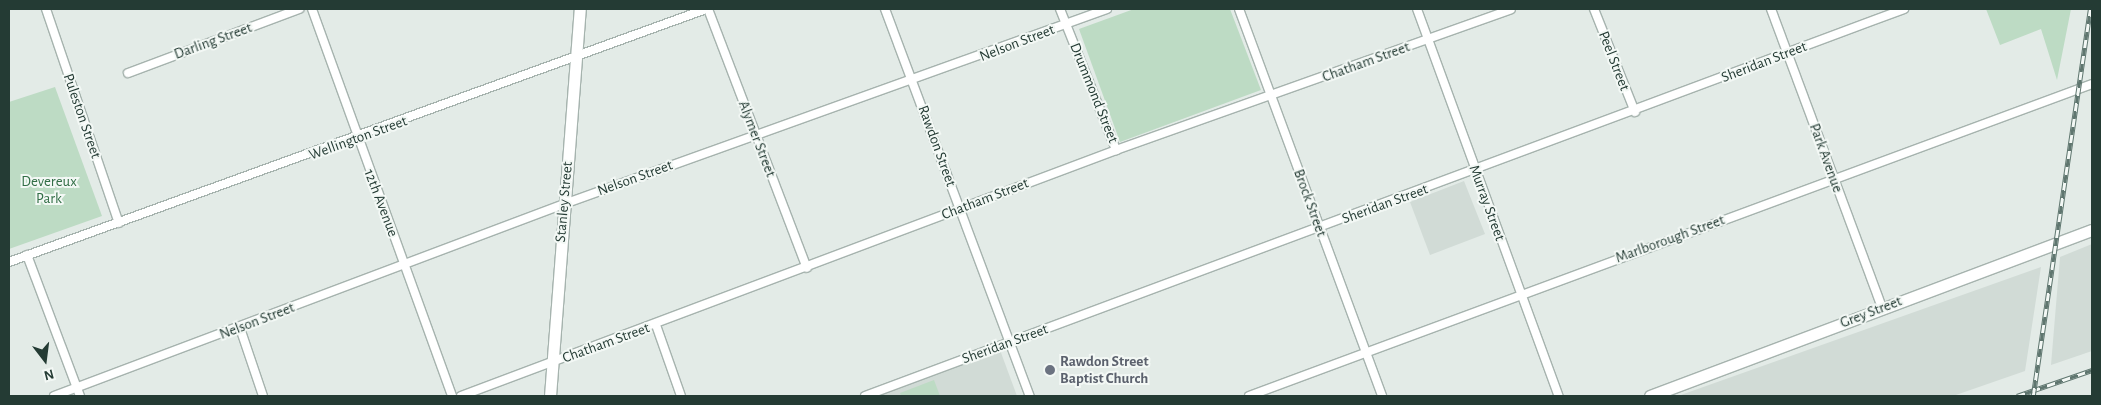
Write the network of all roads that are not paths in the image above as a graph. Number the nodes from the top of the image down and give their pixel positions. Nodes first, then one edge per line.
1 (46, 9) edge
2 (299, 9) edge
3 (312, 9) edge
4 (580, 9) edge
5 (707, 9) edge
6 (885, 9) edge
7 (1060, 9) edge
8 (1107, 9) edge
9 (1239, 9) edge
10 (1417, 9) edge
11 (1511, 9) edge
12 (1594, 9) edge
13 (1771, 9) edge
14 (1904, 9) edge
15 (1066, 24) junction
16 (1428, 38) junction
17 (1788, 53) junction
18 (576, 58) junction
19 (128, 73) dead end
20 (914, 82) junction
21 (2092, 84) edge
22 (1272, 96) junction
23 (1634, 112) junction
24 (755, 135) junction
25 (357, 139) junction
26 (1116, 150) junction
27 (1476, 172) junction
28 (1834, 180) junction
29 (564, 204) junction
30 (960, 209) junction
31 (119, 223) junction
32 (1319, 228) junction
33 (2092, 230) edge
34 (27, 255) junction
35 (9, 262) edge
36 (404, 264) junction
37 (807, 268) junction
38 (1521, 293) junction
39 (1882, 308) junction
40 (656, 325) junction
41 (240, 328) junction
42 (1010, 342) junction
43 (1366, 353) junction
44 (553, 363) junction
45 (77, 388) junction
46 (54, 396) edge
47 (80, 396) edge
48 (263, 396) edge
49 (452, 396) edge
50 (461, 396) edge
51 (550, 396) edge
52 (681, 396) edge
53 (865, 396) edge
54 (1030, 396) edge
55 (1249, 396) edge
56 (1382, 396) edge
57 (1559, 396) edge
58 (1650, 396) edge

1 - 31 street, Puleston Street
2 - 19 street, Darling Street
3 - 25 street, 12th Avenue
4 - 18 street, Stanley Street
5 - 18 street, Wellington Street
5 - 24 street, Alymer Street
6 - 20 street, Rawdon Street
7 - 15 street, Drummond Street
8 - 15 street, Nelson Street
9 - 22 street, Brock Street
10 - 16 street, Murray Street
11 - 16 street, Chatham Street
12 - 23 street, Peel Street
13 - 17 street, Park Avenue
14 - 17 street, Sheridan Street
15 - 20 street, Nelson Street
15 - 26 street, Drummond Street
16 - 22 street, Chatham Street
16 - 27 street, Murray Street
17 - 23 street, Sheridan Street
17 - 28 street, Park Avenue
18 - 25 street, Wellington Street
18 - 29 street, Stanley Street
20 - 24 street, Nelson Street
20 - 30 street, Rawdon Street
21 - 28 street, Marlborough Street
22 - 26 street, Chatham Street
22 - 32 street, Brock Street
23 - 27 street, Sheridan Street
24 - 29 street, Nelson Street
24 - 37 street, Alymer Street
25 - 31 street, Wellington Street
25 - 36 street, 12th Avenue
26 - 30 street, Chatham Street
27 - 32 street, Sheridan Street
27 - 38 street, Murray Street
28 - 38 street, Marlborough Street
28 - 39 street, Park Avenue
29 - 36 street, Nelson Street
29 - 44 street, Stanley Street
30 - 37 street, Chatham Street
30 - 42 street, Rawdon Street
31 - 34 street, Wellington Street
32 - 42 street, Sheridan Street
32 - 43 street, Brock Street
33 - 39 street, Grey Street
34 - 35 street, Wellington Street
34 - 45 street
36 - 41 street, Nelson Street
36 - 49 street, 12th Avenue
37 - 40 street, Chatham Street
38 - 43 street, Marlborough Street
38 - 57 street, Murray Street
39 - 58 street, Grey Street
40 - 44 street, Chatham Street
40 - 52 street
41 - 45 street, Nelson Street
41 - 48 street
42 - 53 street, Sheridan Street
42 - 54 street, Rawdon Street
43 - 55 street, Marlborough Street
43 - 56 street, Brock Street
44 - 50 street, Chatham Street
44 - 51 street, Stanley Street
45 - 46 street, Nelson Street
45 - 47 street

